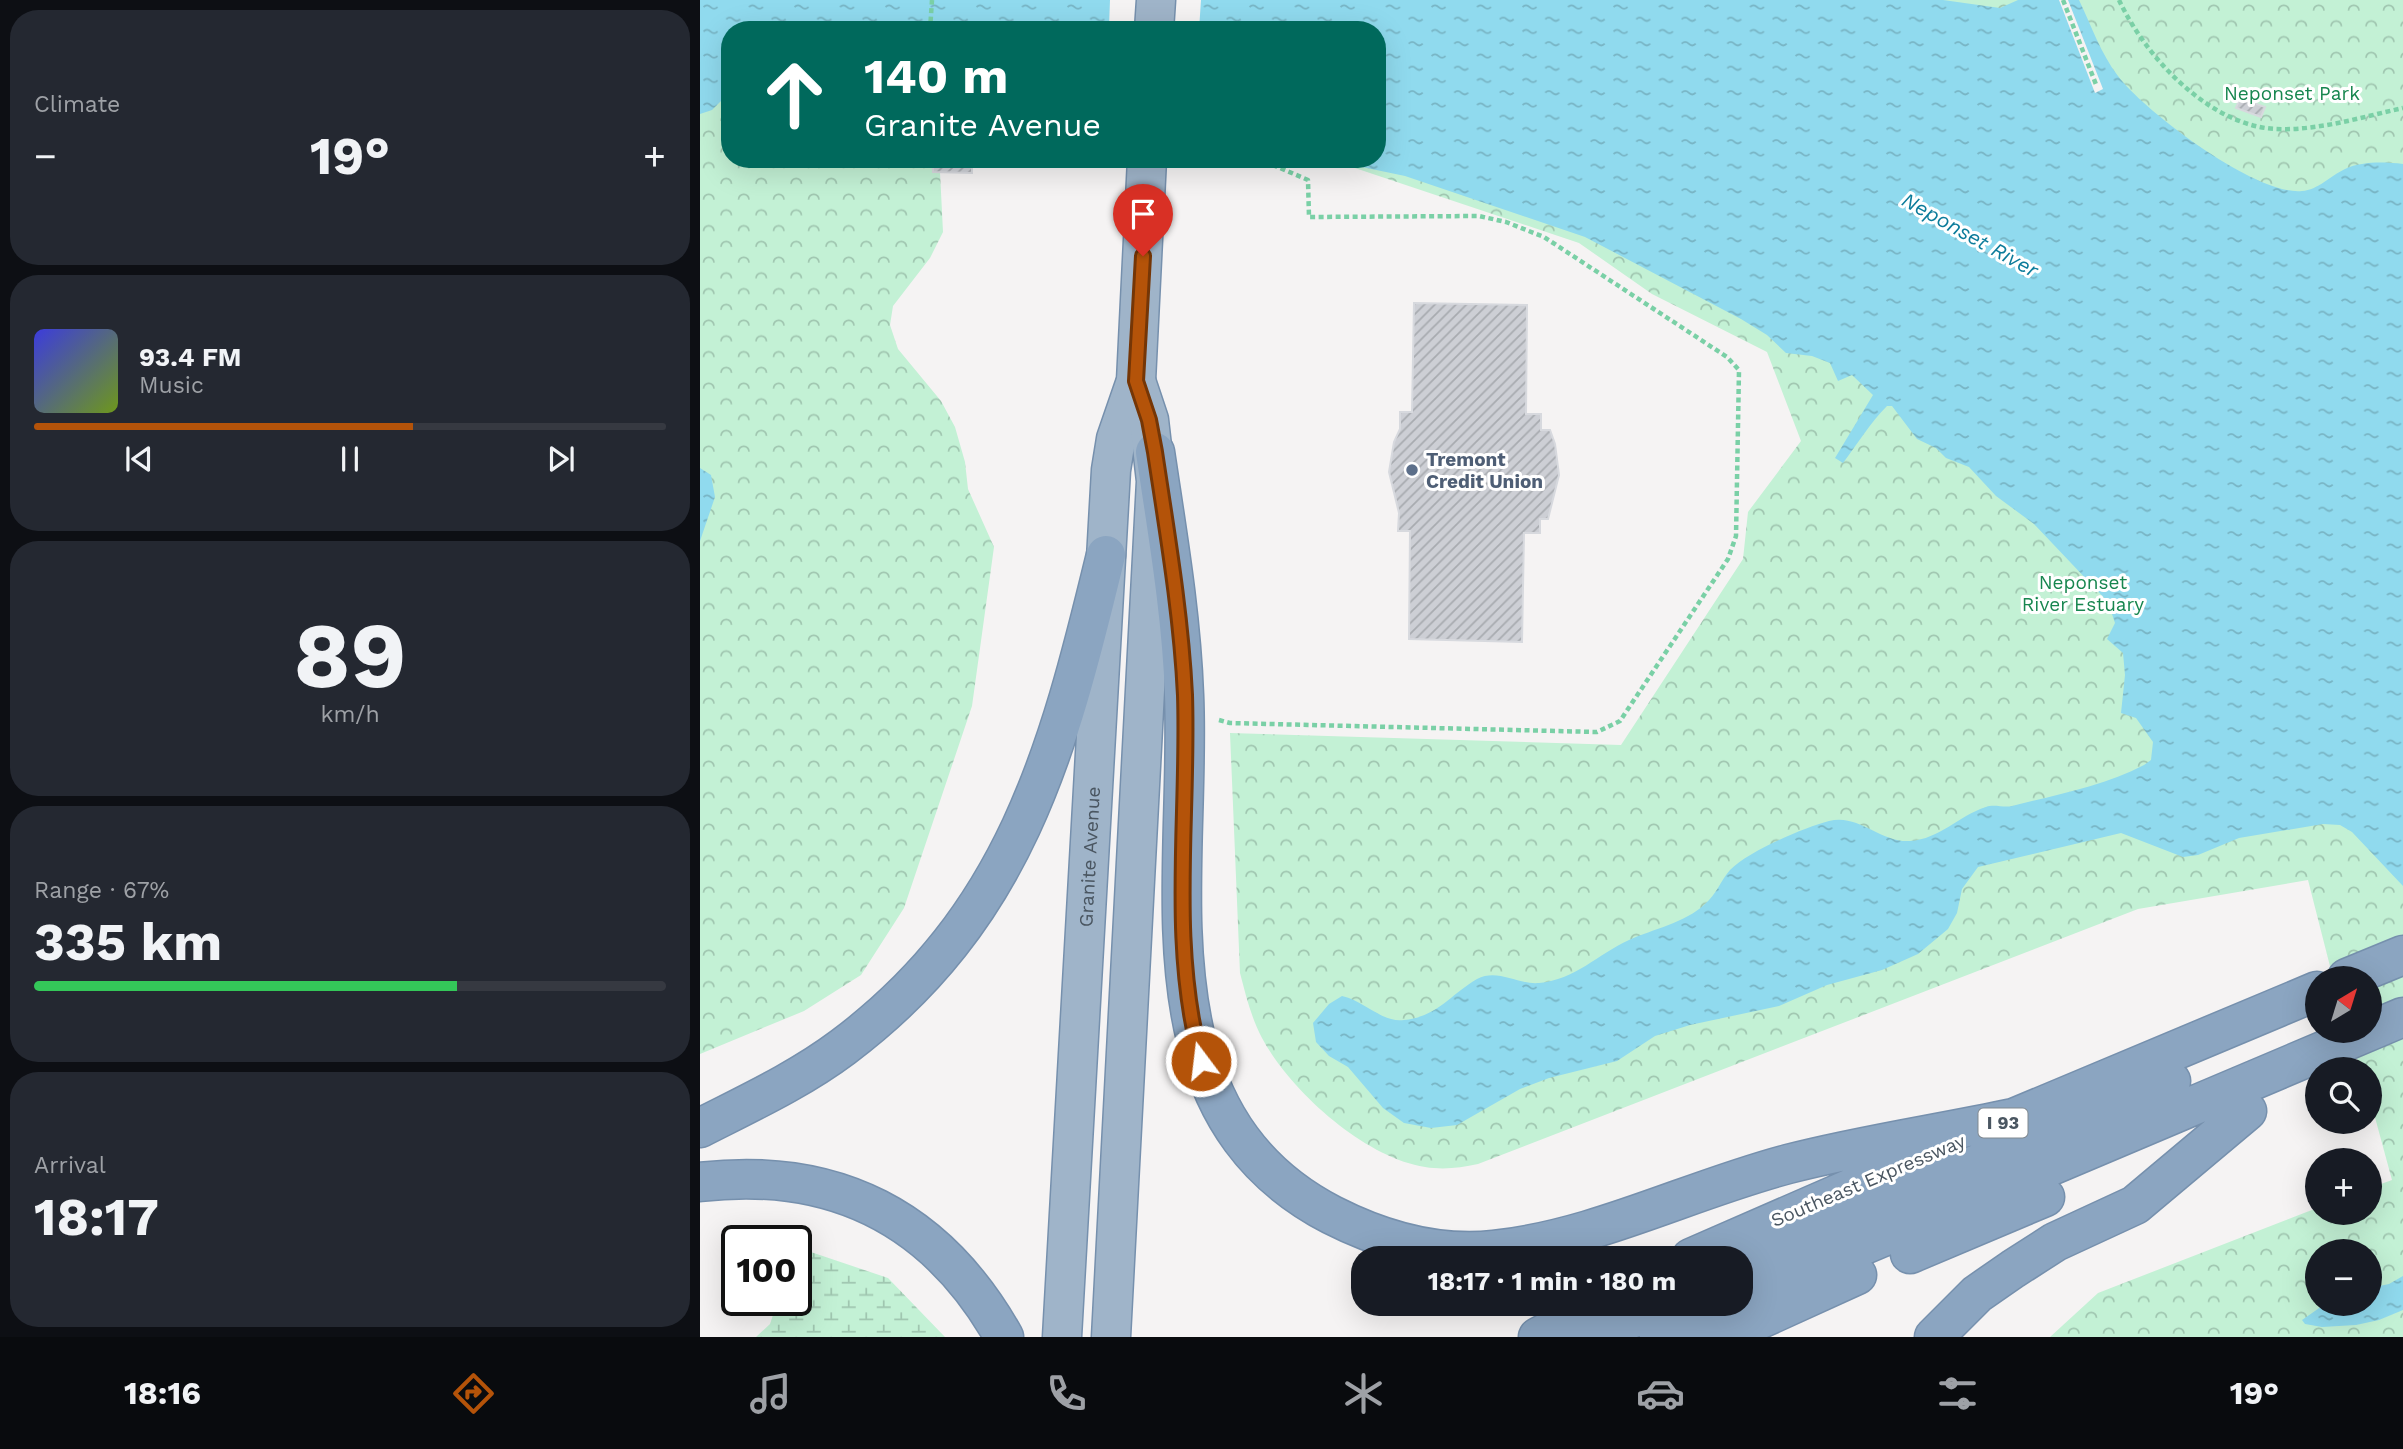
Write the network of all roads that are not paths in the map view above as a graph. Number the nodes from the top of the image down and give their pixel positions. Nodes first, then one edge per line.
1 (1156, 0) edge
2 (1155, 21) edge
3 (1147, 168) edge
4 (1136, 381) junction
5 (1155, 452) junction
6 (1106, 555) junction
7 (2403, 955) edge
8 (2376, 966) edge
9 (2403, 984) edge
10 (2382, 993) edge
11 (2305, 996) edge
12 (2403, 1017) edge
13 (2305, 1025) edge
14 (2403, 1045) edge
15 (2352, 1057) edge
16 (2305, 1075) edge
17 (2305, 1086) edge
18 (2247, 1111) junction
19 (2013, 1118) junction
20 (700, 1128) edge
21 (700, 1182) edge
22 (1717, 1246) edge
23 (1753, 1260) edge
24 (1753, 1292) edge
25 (1577, 1316) edge
26 (1636, 1316) edge
27 (1703, 1316) edge
28 (1004, 1337) edge
29 (1062, 1337) edge
30 (1111, 1337) edge
31 (1538, 1337) edge
32 (1595, 1337) edge
33 (1659, 1337) edge
34 (1721, 1337) edge
35 (1934, 1337) edge

1 - 2 highway
3 - 4 highway, Granite Avenue
4 - 5 highway, Granite Avenue
4 - 6 highway, Granite Avenue
5 - 19 highway
5 - 30 highway, Granite Avenue
6 - 20 highway
6 - 29 highway, Granite Avenue
7 - 8 highway
9 - 10 highway
11 - 19 highway, Southeast Expressway / I 93
12 - 15 highway
13 - 23 highway, I 93
14 - 15 highway
16 - 24 highway
17 - 18 highway
18 - 34 highway
18 - 35 highway
19 - 22 highway, Southeast Expressway / I 93
21 - 28 highway
25 - 31 highway
26 - 32 highway
27 - 33 highway

